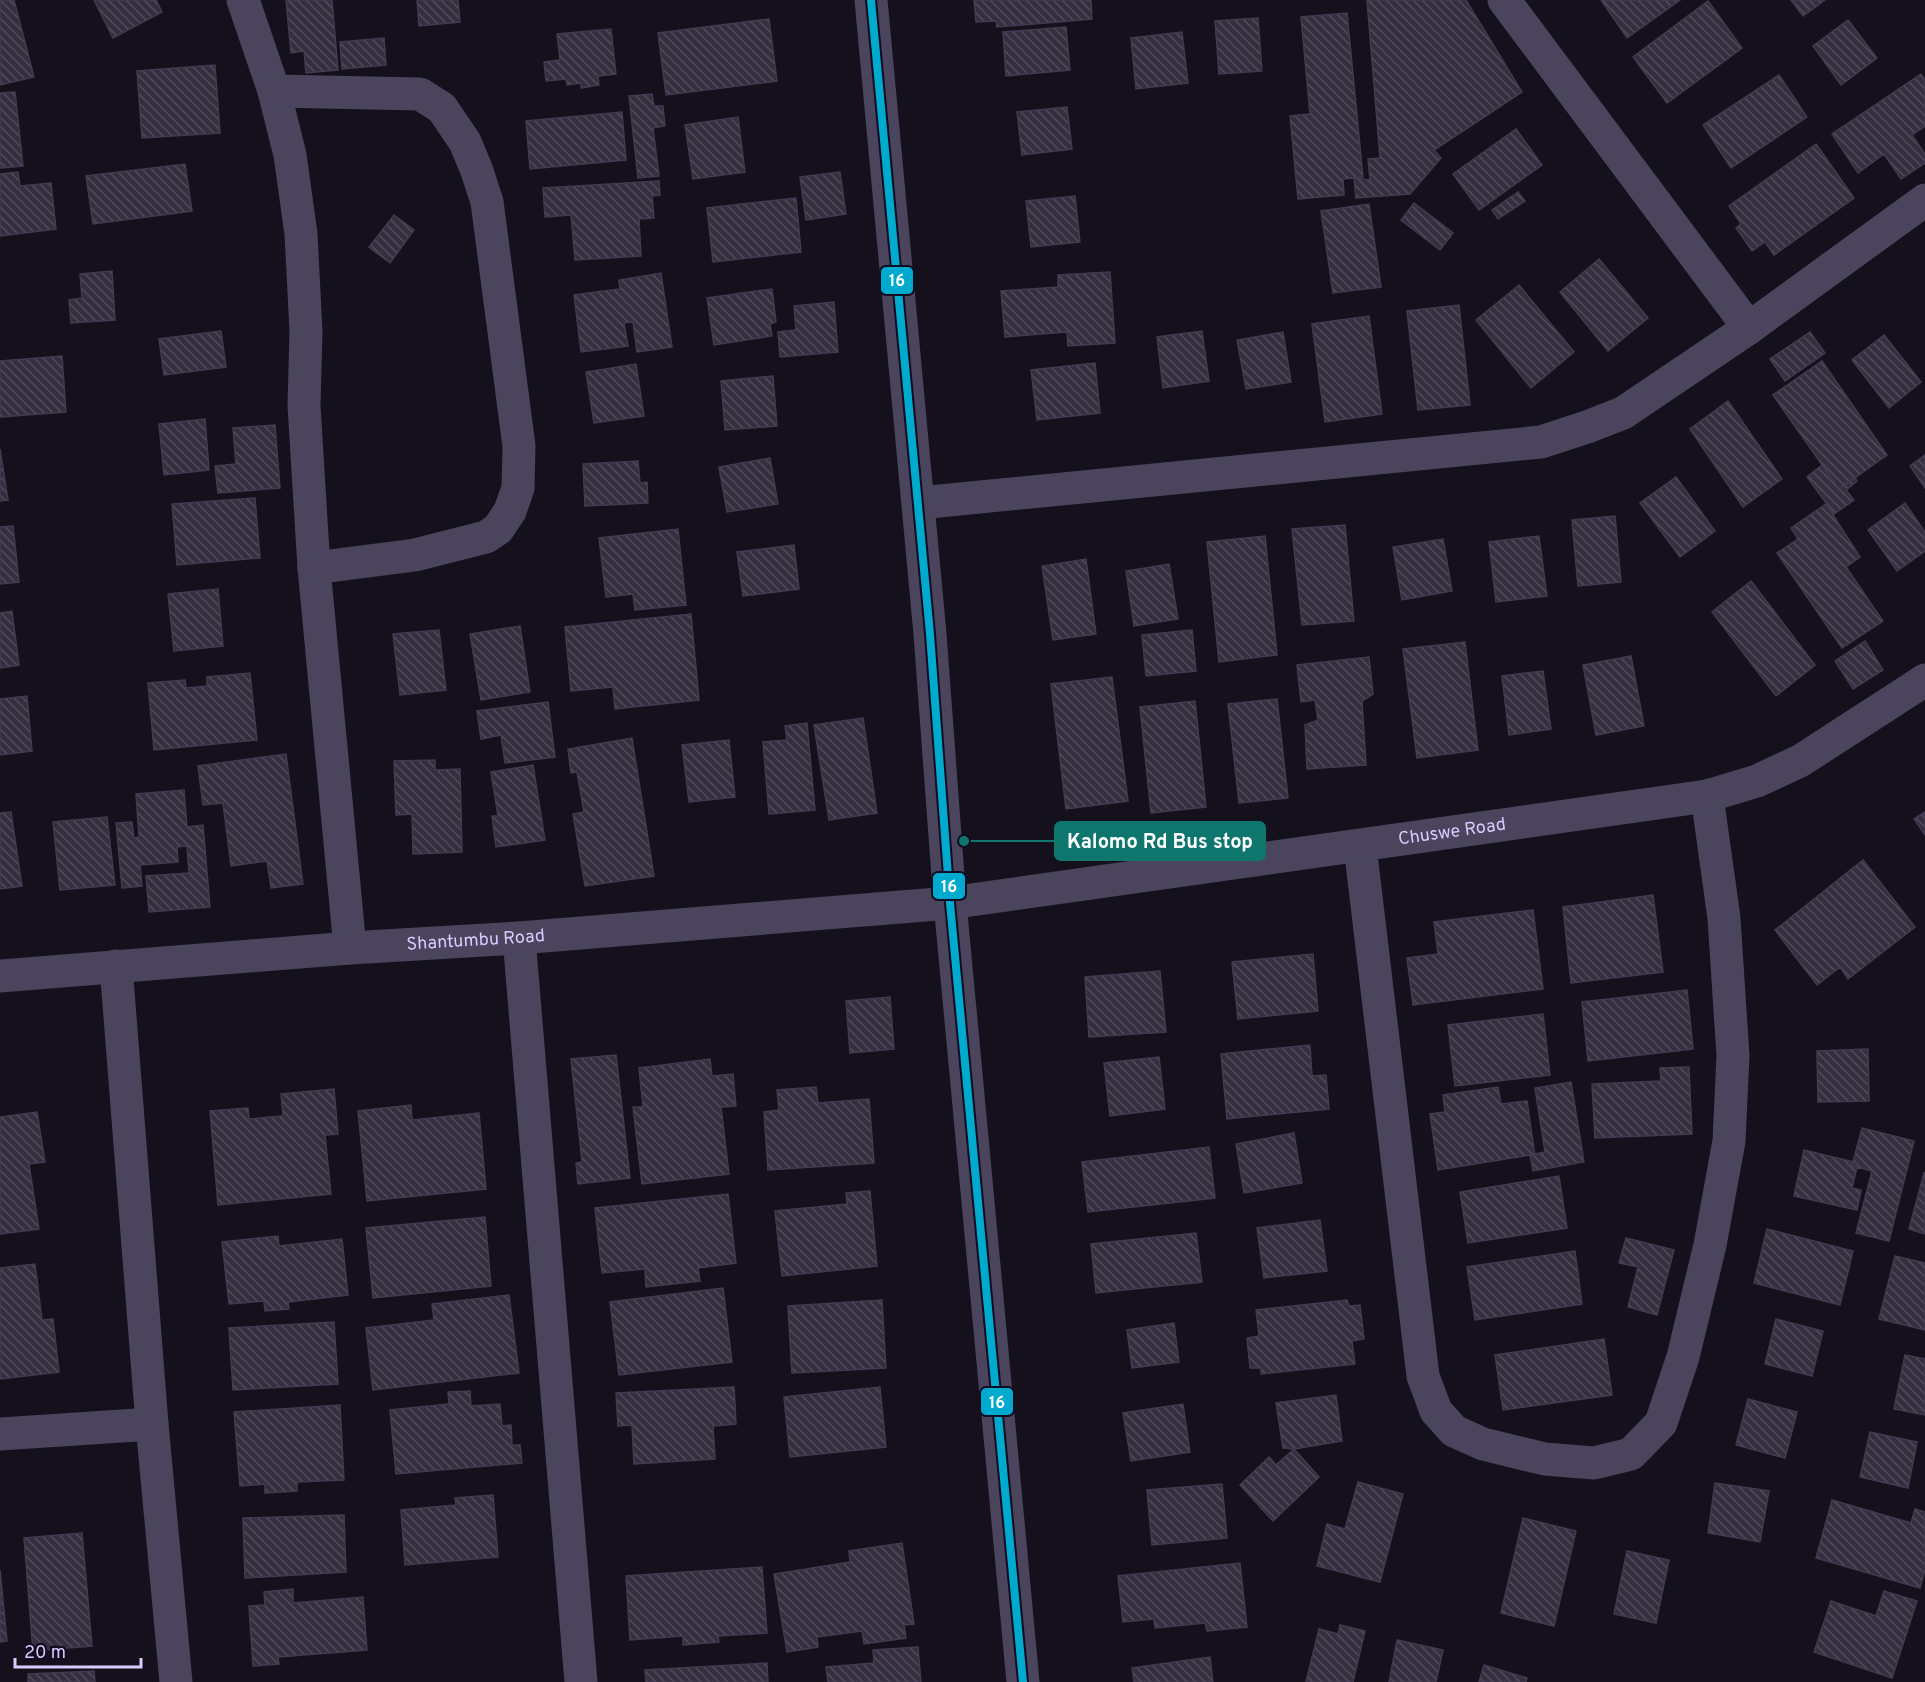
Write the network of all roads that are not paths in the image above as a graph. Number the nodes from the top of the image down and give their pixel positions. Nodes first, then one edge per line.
1 (243, 0) edge
2 (871, 0) edge
3 (1504, 0) edge
4 (274, 91) junction
5 (1925, 200) edge
6 (1749, 328) junction
7 (919, 503) junction
8 (314, 568) junction
9 (1925, 680) edge
10 (1707, 796) junction
11 (1360, 846) junction
12 (950, 903) junction
13 (519, 938) junction
14 (350, 948) junction
15 (116, 966) junction
16 (0, 976) edge
17 (152, 1424) junction
18 (0, 1434) edge
19 (176, 1682) edge
20 (581, 1682) edge
21 (1023, 1682) edge

1 - 4 street
2 - 7 street
3 - 6 street
4 - 8 street
4 - 8 street
5 - 6 street
6 - 7 street
7 - 12 street
8 - 14 street
9 - 10 street, Chuswe Road
10 - 11 street, Chuswe Road
10 - 11 street
11 - 12 street, Chuswe Road
12 - 13 street, Shantumbu Road
12 - 21 street
13 - 14 street, Shantumbu Road
13 - 20 street
14 - 15 street, Shantumbu Road
15 - 16 street, Shantumbu Road
15 - 17 street
17 - 18 street
17 - 19 street

